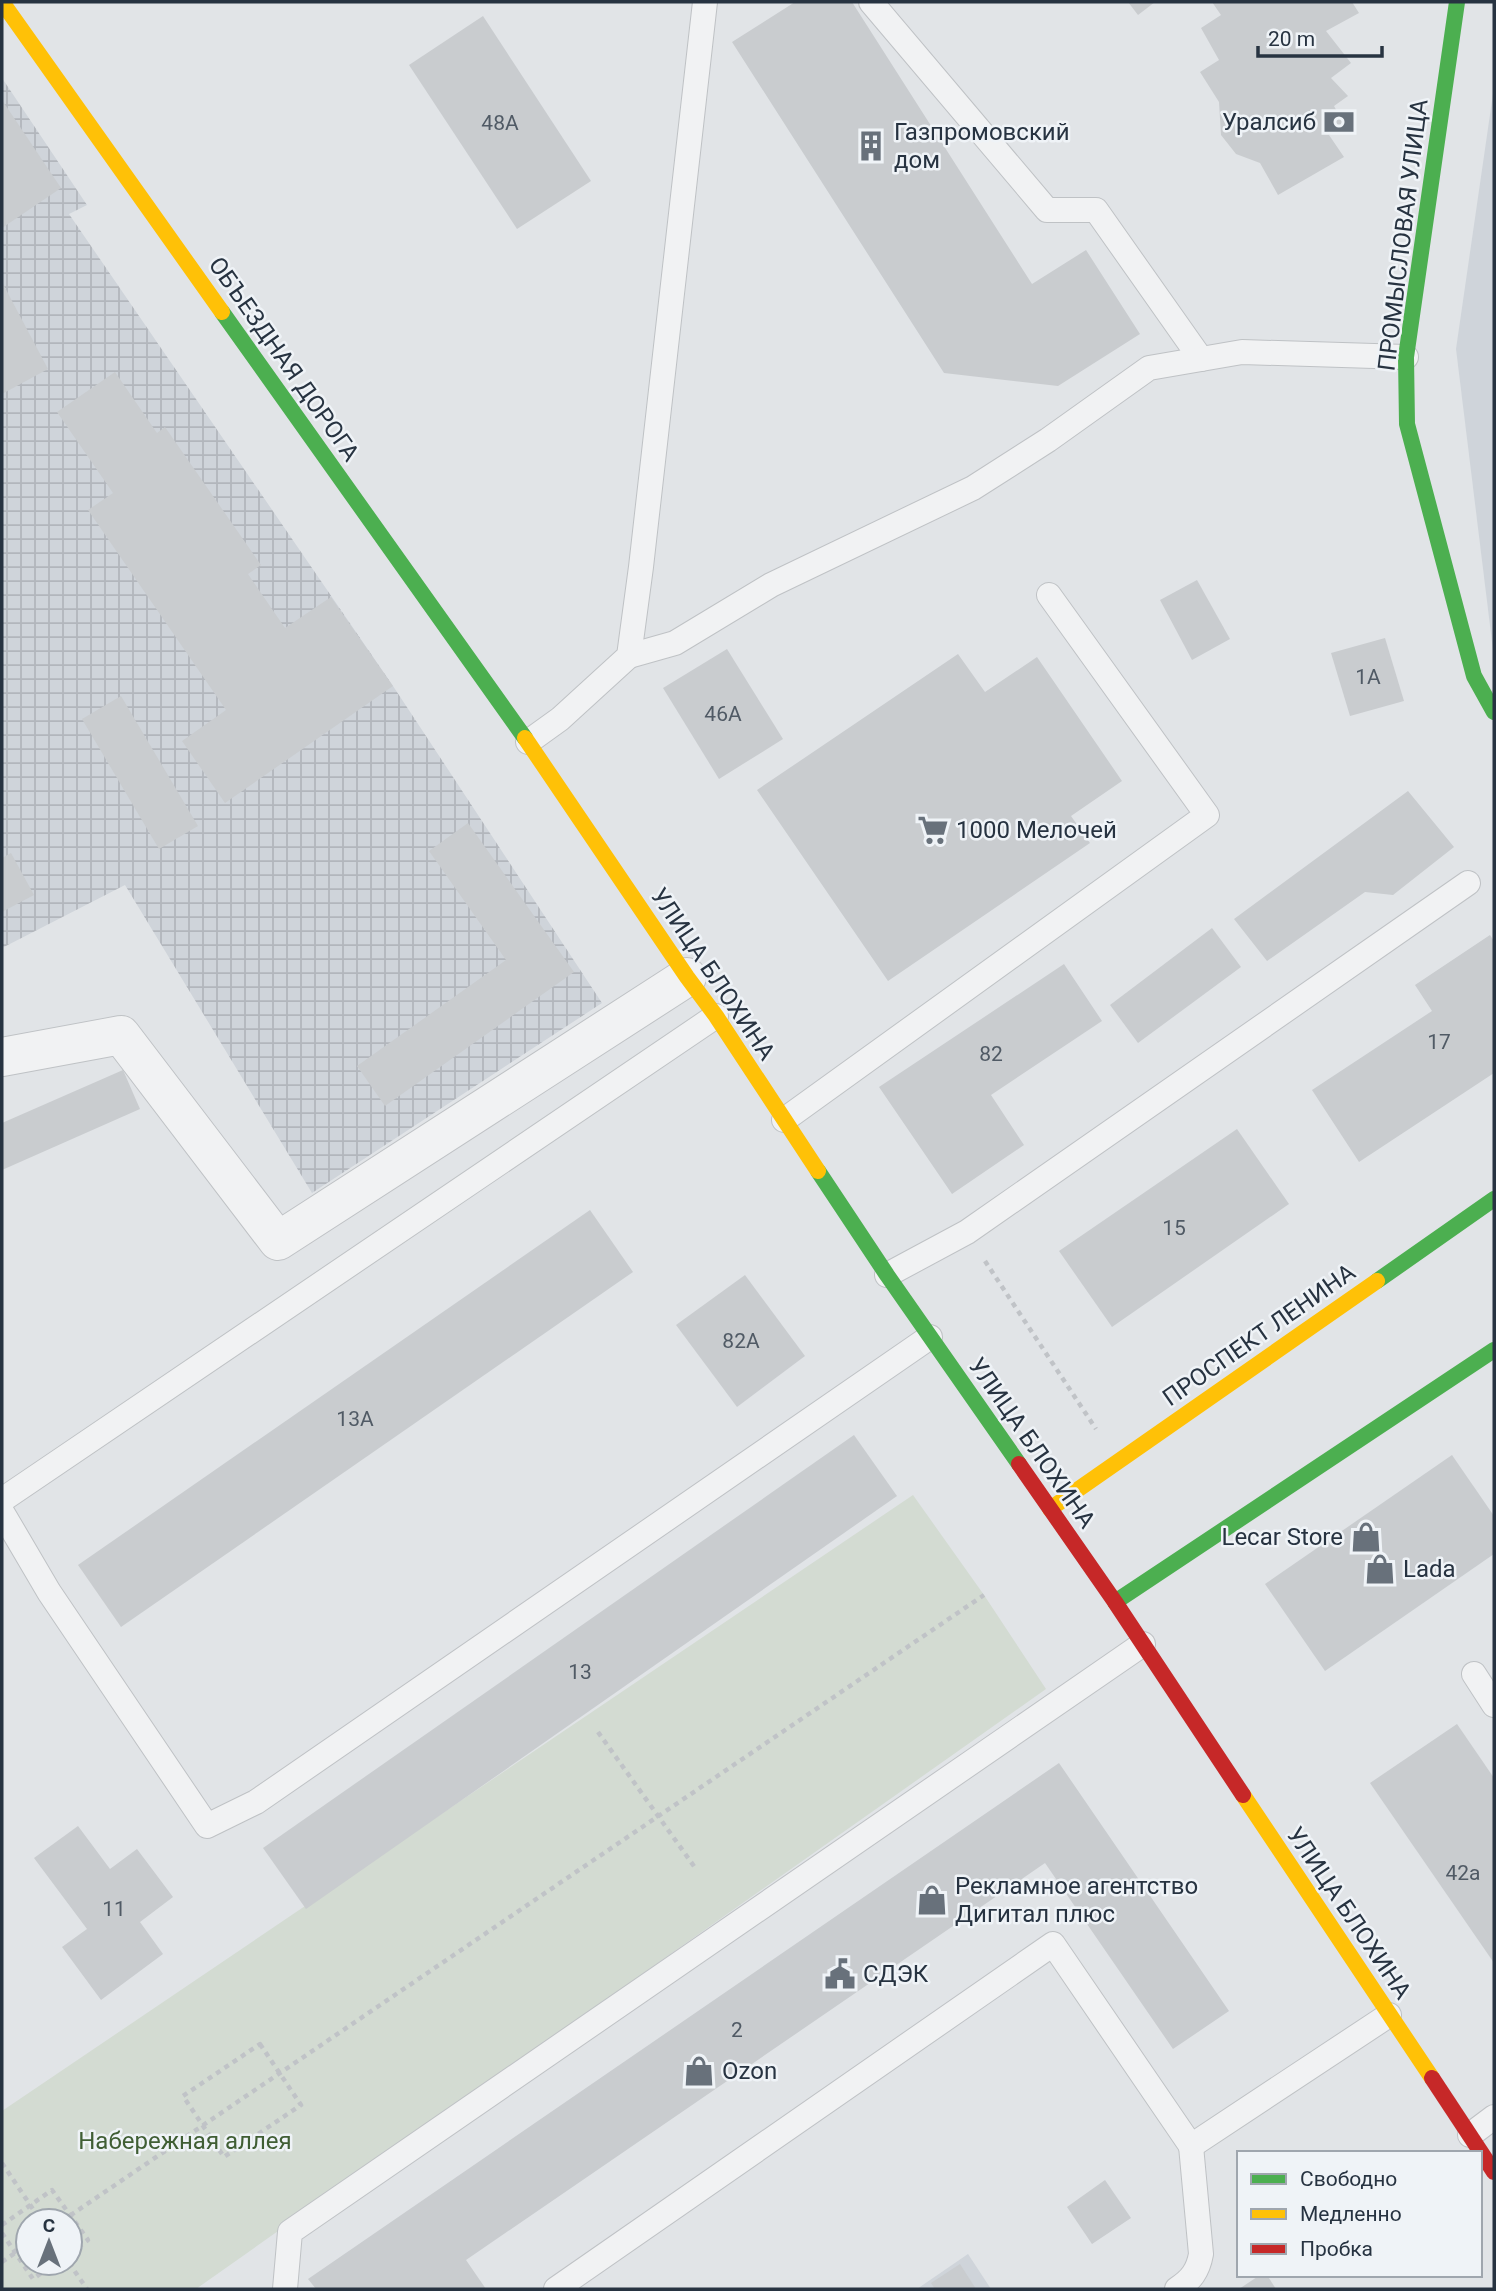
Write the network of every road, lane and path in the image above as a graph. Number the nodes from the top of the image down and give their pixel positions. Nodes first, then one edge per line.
1 (2, 2) edge
2 (705, 2) edge
3 (871, 2) edge
4 (1457, 2) edge
5 (1406, 357) junction
6 (1201, 359) junction
7 (1049, 595) dead end
8 (629, 656) junction
9 (1494, 712) edge
10 (528, 742) junction
11 (1468, 883) dead end
12 (687, 977) junction
13 (716, 1016) junction
14 (2, 1057) edge
15 (784, 1120) junction
16 (1494, 1199) edge
17 (967, 1232) junction
18 (887, 1275) junction
19 (930, 1337) junction
20 (1494, 1350) edge
21 (1117, 1462) junction
22 (2, 1500) edge
23 (1050, 1509) junction
24 (2, 1512) edge
25 (984, 1595) dead end
26 (1115, 1602) junction
27 (1143, 1644) junction
28 (1474, 1674) dead end
29 (1494, 1705) edge
30 (598, 1732) dead end
31 (659, 1816) junction
32 (696, 1869) dead end
33 (1389, 2015) junction
34 (279, 2073) junction
35 (1494, 2117) edge
36 (203, 2125) junction
37 (1469, 2134) junction
38 (1191, 2146) junction
39 (1480, 2151) edge
40 (1482, 2154) edge
41 (2, 2163) edge
42 (1494, 2172) edge
43 (30, 2205) junction
44 (64, 2207) edge
45 (83, 2207) edge
46 (2, 2225) edge
47 (2, 2233) edge
48 (14, 2250) edge
49 (285, 2289) edge
50 (556, 2289) edge
51 (1177, 2289) edge

1 - 10 main road, ОБЪЕЗДНАЯ ДОРОГА
2 - 8 lane
3 - 6 lane
4 - 5 main road, ПРОМЫСЛОВАЯ УЛИЦА
5 - 6 lane
5 - 9 main road, ПРОМЫСЛОВАЯ УЛИЦА
6 - 8 lane
7 - 15 lane
8 - 10 lane
10 - 12 main road, УЛИЦА БЛОХИНА
11 - 17 lane
12 - 13 main road, УЛИЦА БЛОХИНА
12 - 14 street
13 - 15 main road, УЛИЦА БЛОХИНА
13 - 22 lane
15 - 18 main road, УЛИЦА БЛОХИНА
16 - 21 main road, ПРОСПЕКТ ЛЕНИНА
17 - 18 lane
17 - 21 path
18 - 19 main road, УЛИЦА БЛОХИНА
19 - 23 main road, УЛИЦА БЛОХИНА
19 - 24 lane
20 - 26 main road
21 - 23 main road, ПРОСПЕКТ ЛЕНИНА
23 - 26 main road, УЛИЦА БЛОХИНА
25 - 31 path
26 - 27 main road, УЛИЦА БЛОХИНА
27 - 33 main road, УЛИЦА БЛОХИНА
27 - 49 lane
28 - 29 lane
30 - 31 path
31 - 32 path
31 - 34 path
33 - 37 main road, УЛИЦА БЛОХИНА
33 - 38 lane
34 - 36 path
34 - 36 path
34 - 36 path
35 - 37 lane
36 - 45 path
37 - 39 main road, УЛИЦА БЛОХИНА
38 - 50 lane
38 - 51 lane
40 - 42 main road, УЛИЦА БЛОХИНА
41 - 43 path
43 - 44 path
43 - 46 path
47 - 48 path

